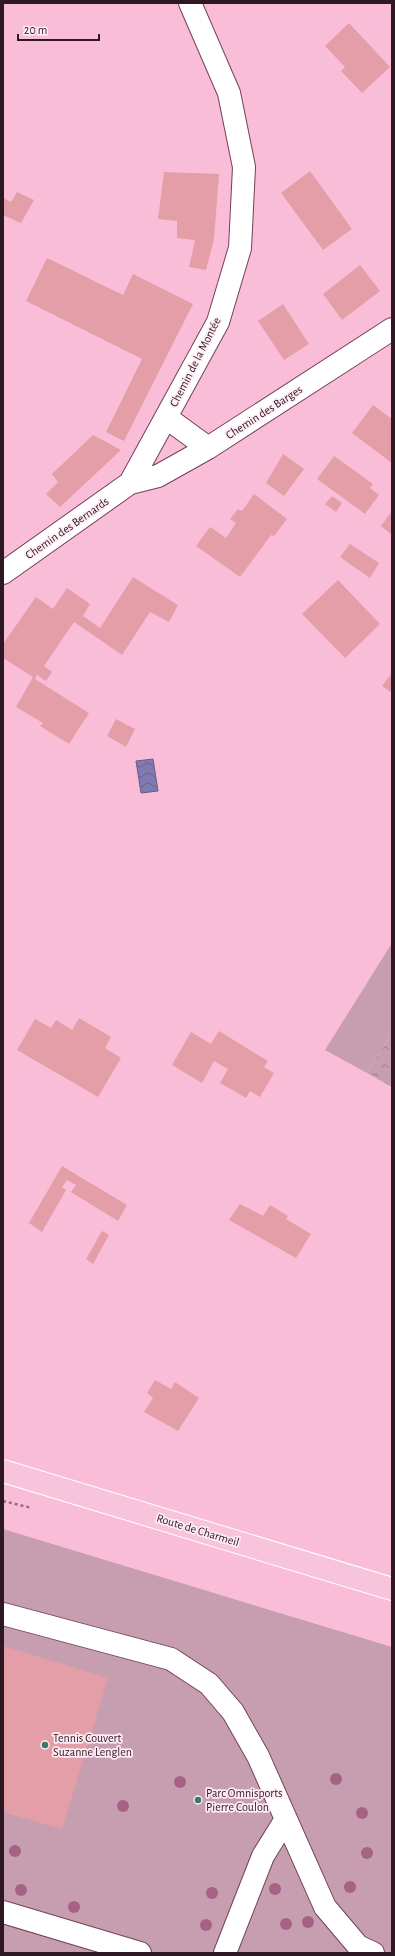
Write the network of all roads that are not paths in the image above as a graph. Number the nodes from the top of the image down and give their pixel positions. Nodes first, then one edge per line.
1 (190, 3) edge
2 (392, 329) edge
3 (167, 418) junction
4 (208, 448) junction
5 (130, 483) junction
6 (3, 573) edge
7 (3, 1471) edge
8 (392, 1589) edge
9 (3, 1614) edge
10 (286, 1820) junction
11 (3, 1912) edge
12 (140, 1953) edge
13 (225, 1953) edge
14 (373, 1953) edge

1 - 3 street, Chemin de la Montée
2 - 4 street, Chemin des Barges
3 - 4 street
3 - 5 street, Chemin de la Montée
4 - 5 street, Chemin des Barges
5 - 6 street, Chemin des Bernards
7 - 8 main road, Route de Charmeil
9 - 10 street
10 - 13 street
10 - 14 street
11 - 12 street

